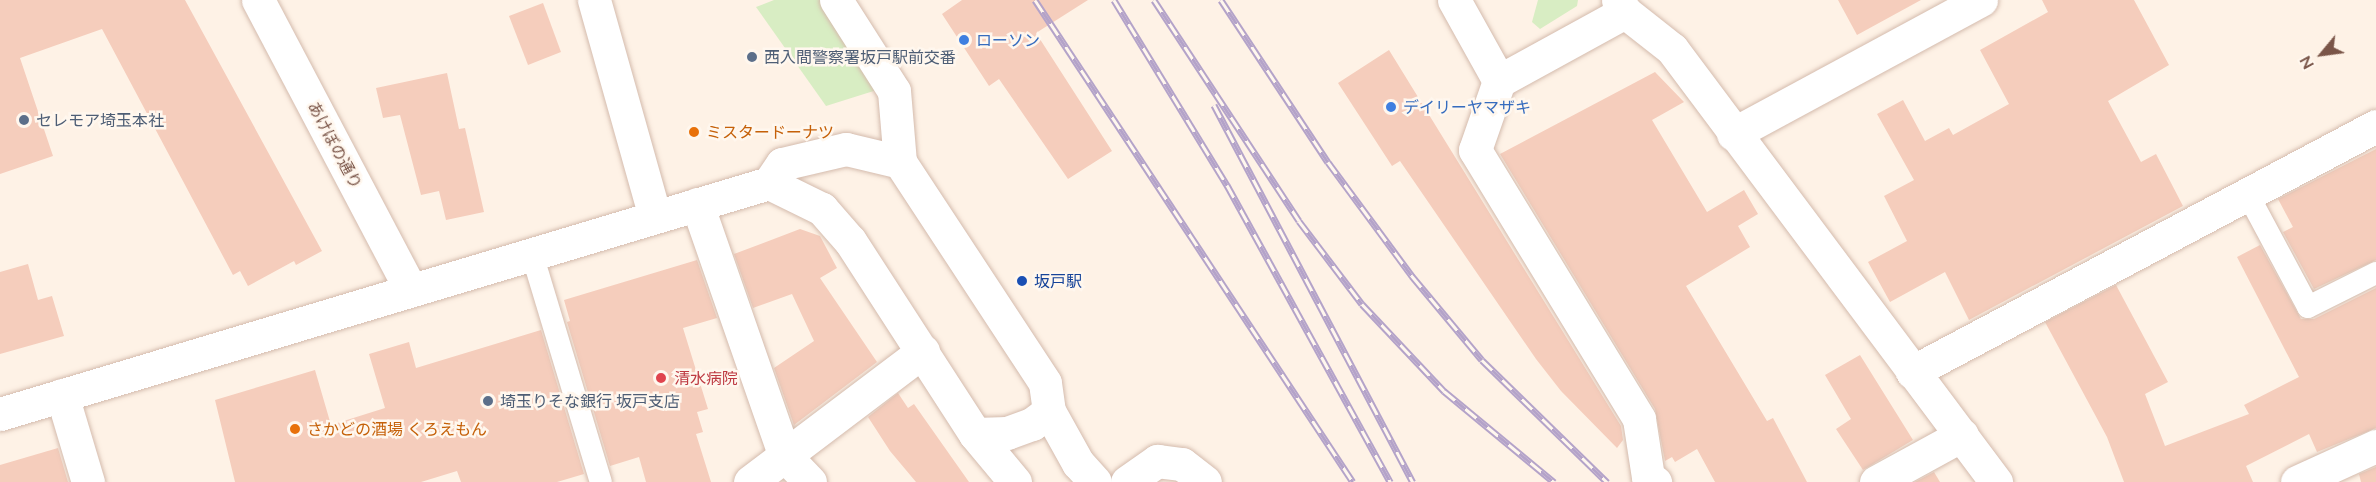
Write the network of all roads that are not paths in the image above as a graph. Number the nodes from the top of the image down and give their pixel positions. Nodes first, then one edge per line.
1 (258, 0) edge
2 (594, 0) edge
3 (836, 0) edge
4 (1454, 0) edge
5 (1981, 0) edge
6 (1622, 6) edge
7 (1499, 81) junction
8 (2376, 126) edge
9 (1733, 134) junction
10 (900, 162) junction
11 (769, 183) junction
12 (2247, 193) junction
13 (697, 204) junction
14 (655, 217) junction
15 (532, 254) junction
16 (2376, 273) edge
17 (411, 290) junction
18 (923, 351) junction
19 (1912, 372) junction
20 (62, 395) junction
21 (1049, 411) junction
22 (0, 414) edge
23 (975, 434) junction
24 (1962, 435) junction
25 (2376, 446) edge
26 (785, 456) junction
27 (2338, 473) edge
28 (88, 482) edge
29 (601, 482) edge
30 (750, 482) edge
31 (810, 482) edge
32 (1016, 482) edge
33 (1095, 482) edge
34 (1127, 482) edge
35 (1205, 482) edge
36 (1655, 482) edge
37 (1876, 482) edge
38 (1996, 482) edge
39 (2297, 482) edge

1 - 17 street, あけぼの通り
2 - 14 street
3 - 10 street
4 - 7 street
5 - 9 street
6 - 7 street
6 - 9 street
7 - 36 street
8 - 12 street
9 - 19 street
10 - 11 street
10 - 21 street
11 - 13 street
11 - 18 street
12 - 16 lane
12 - 19 street
13 - 14 street
13 - 26 street
14 - 15 street
15 - 17 street
15 - 29 lane
17 - 20 street
18 - 23 street
18 - 26 street
19 - 24 street
20 - 22 street
20 - 28 street
21 - 23 street
21 - 33 street
23 - 32 street
24 - 37 street
24 - 38 street
25 - 27 street
26 - 30 street
26 - 31 street
27 - 39 street
34 - 35 street

